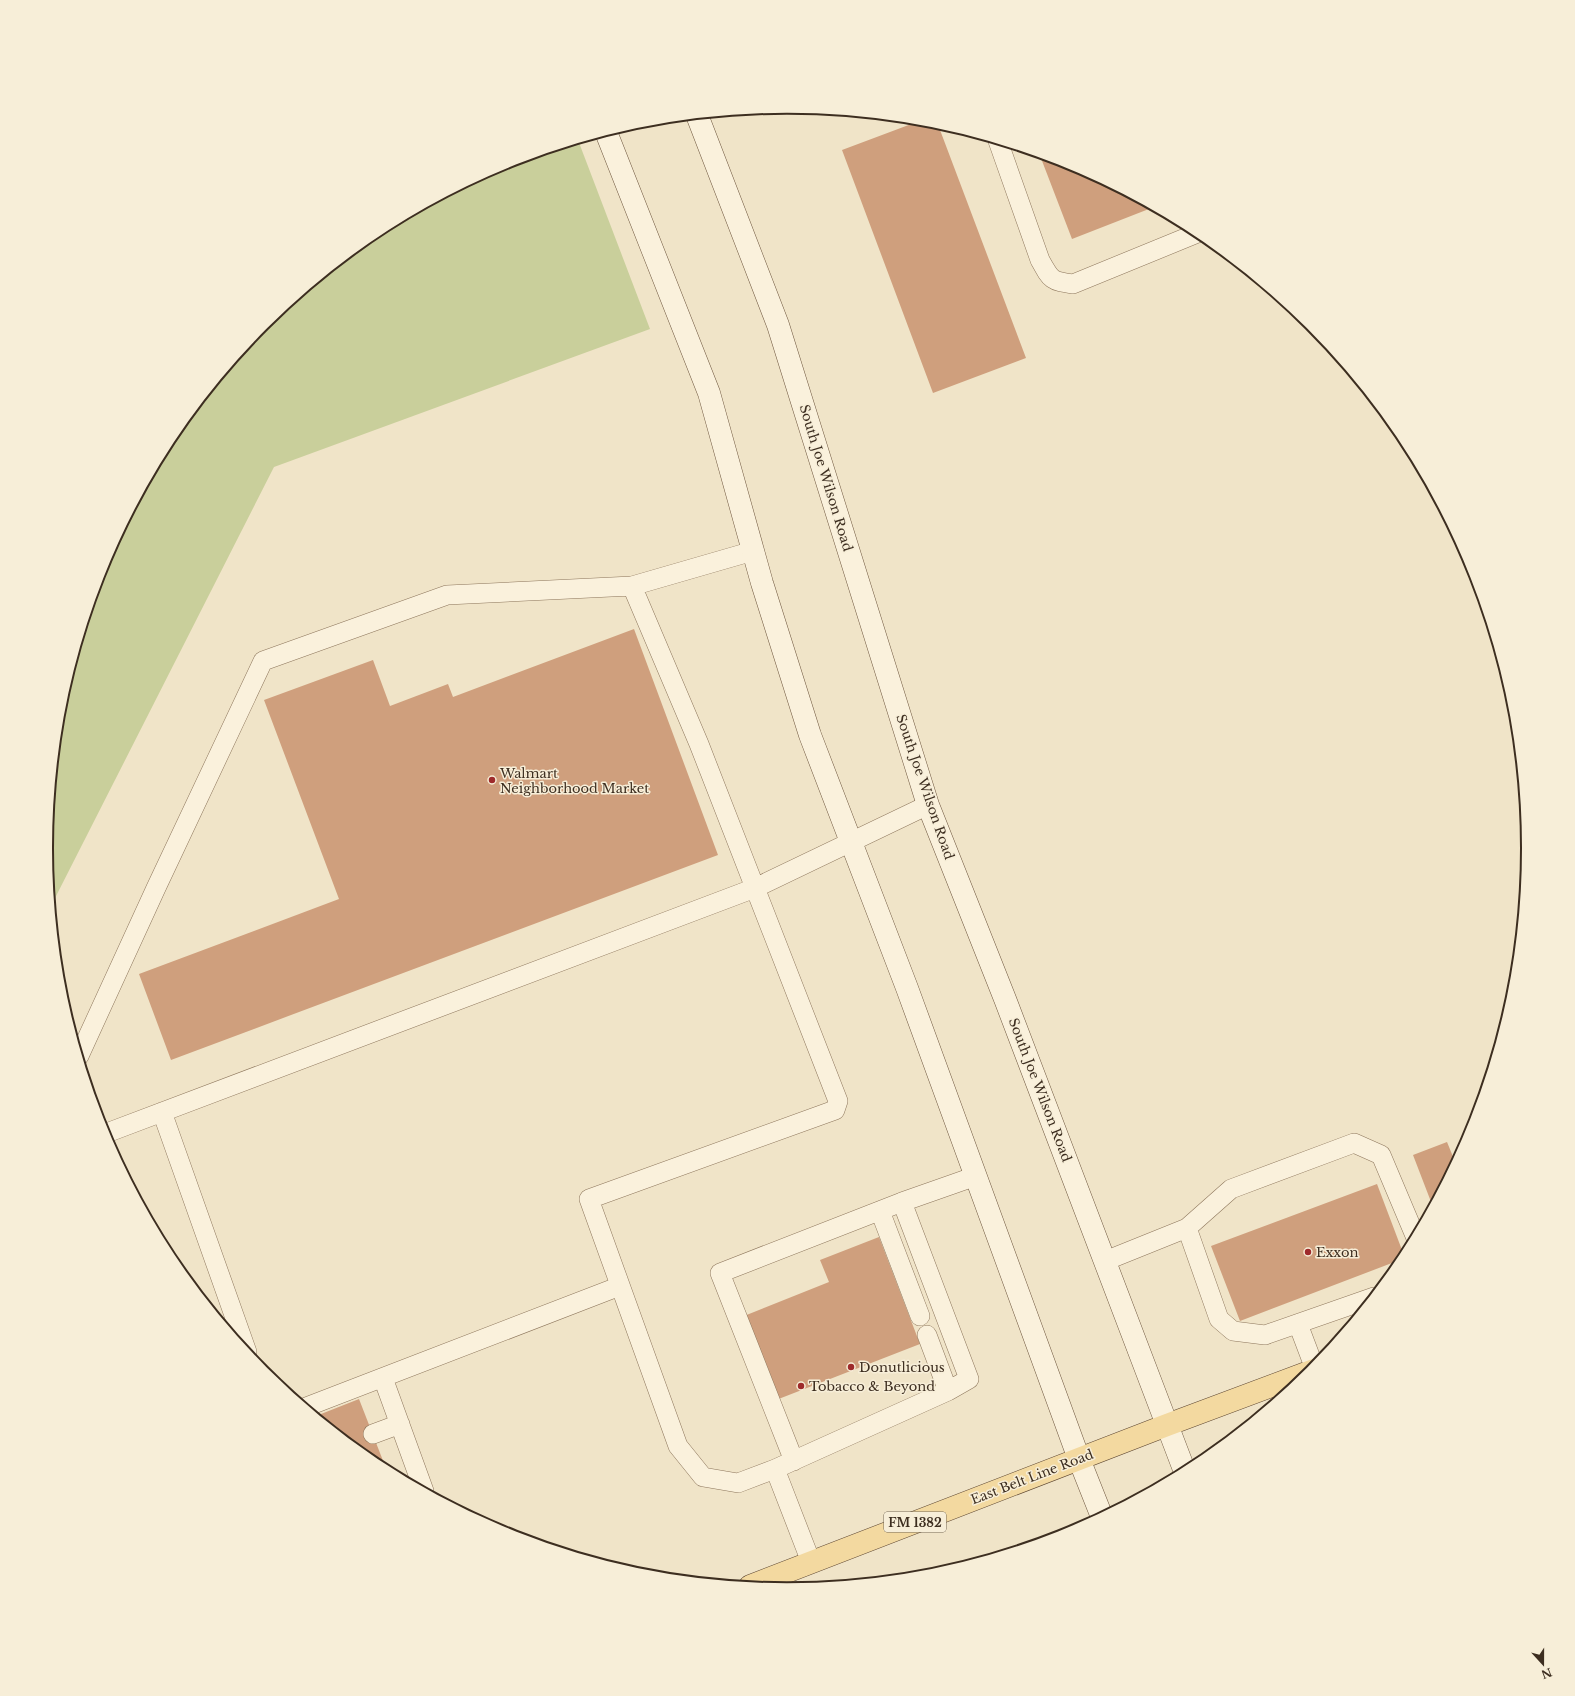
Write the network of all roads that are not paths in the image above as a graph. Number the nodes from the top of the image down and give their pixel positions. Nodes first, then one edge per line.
1 (699, 119) edge
2 (608, 136) edge
3 (999, 145) edge
4 (1193, 235) edge
5 (753, 551) junction
6 (632, 586) junction
7 (928, 805) junction
8 (851, 842) junction
9 (755, 888) junction
10 (82, 1050) edge
11 (162, 1112) junction
12 (110, 1132) edge
13 (976, 1176) junction
14 (902, 1202) junction
15 (880, 1211) junction
16 (1188, 1228) junction
17 (1413, 1232) edge
18 (1105, 1261) junction
19 (620, 1286) junction
20 (1366, 1300) edge
21 (920, 1316) dead end
22 (1298, 1324) junction
23 (927, 1335) dead end
24 (243, 1340) edge
25 (1312, 1362) edge
26 (1299, 1375) edge
27 (383, 1378) junction
28 (948, 1391) junction
29 (310, 1406) edge
30 (400, 1424) junction
31 (1166, 1425) junction
32 (372, 1434) dead end
33 (1079, 1459) junction
34 (794, 1461) junction
35 (1183, 1467) edge
36 (775, 1469) junction
37 (416, 1481) edge
38 (1100, 1512) edge
39 (811, 1562) junction
40 (762, 1581) edge

1 - 7 main road, South Joe Wilson Road
2 - 5 main road
3 - 4 lane
5 - 6 lane
5 - 8 main road
6 - 9 lane
6 - 10 lane
7 - 8 lane
7 - 18 main road, South Joe Wilson Road
8 - 9 lane
8 - 13 main road
9 - 11 lane
9 - 19 lane
11 - 12 lane
11 - 24 lane
13 - 14 lane
13 - 33 main road
14 - 15 lane
14 - 28 lane
15 - 21 lane
15 - 34 lane
16 - 17 lane
16 - 18 lane
16 - 22 lane
18 - 31 main road, South Joe Wilson Road
19 - 27 lane
19 - 36 lane
20 - 22 lane
22 - 25 lane
23 - 28 lane
26 - 31 main road, East Belt Line Road / FM 1382
27 - 29 lane
27 - 30 lane
28 - 34 lane
30 - 32 lane
30 - 37 lane
31 - 33 main road, East Belt Line Road / FM 1382
31 - 35 main road, South Joe Wilson Road
33 - 38 main road
33 - 39 main road, East Belt Line Road / FM 1382
34 - 36 lane
36 - 39 lane
39 - 40 main road, East Belt Line Road / FM 1382

